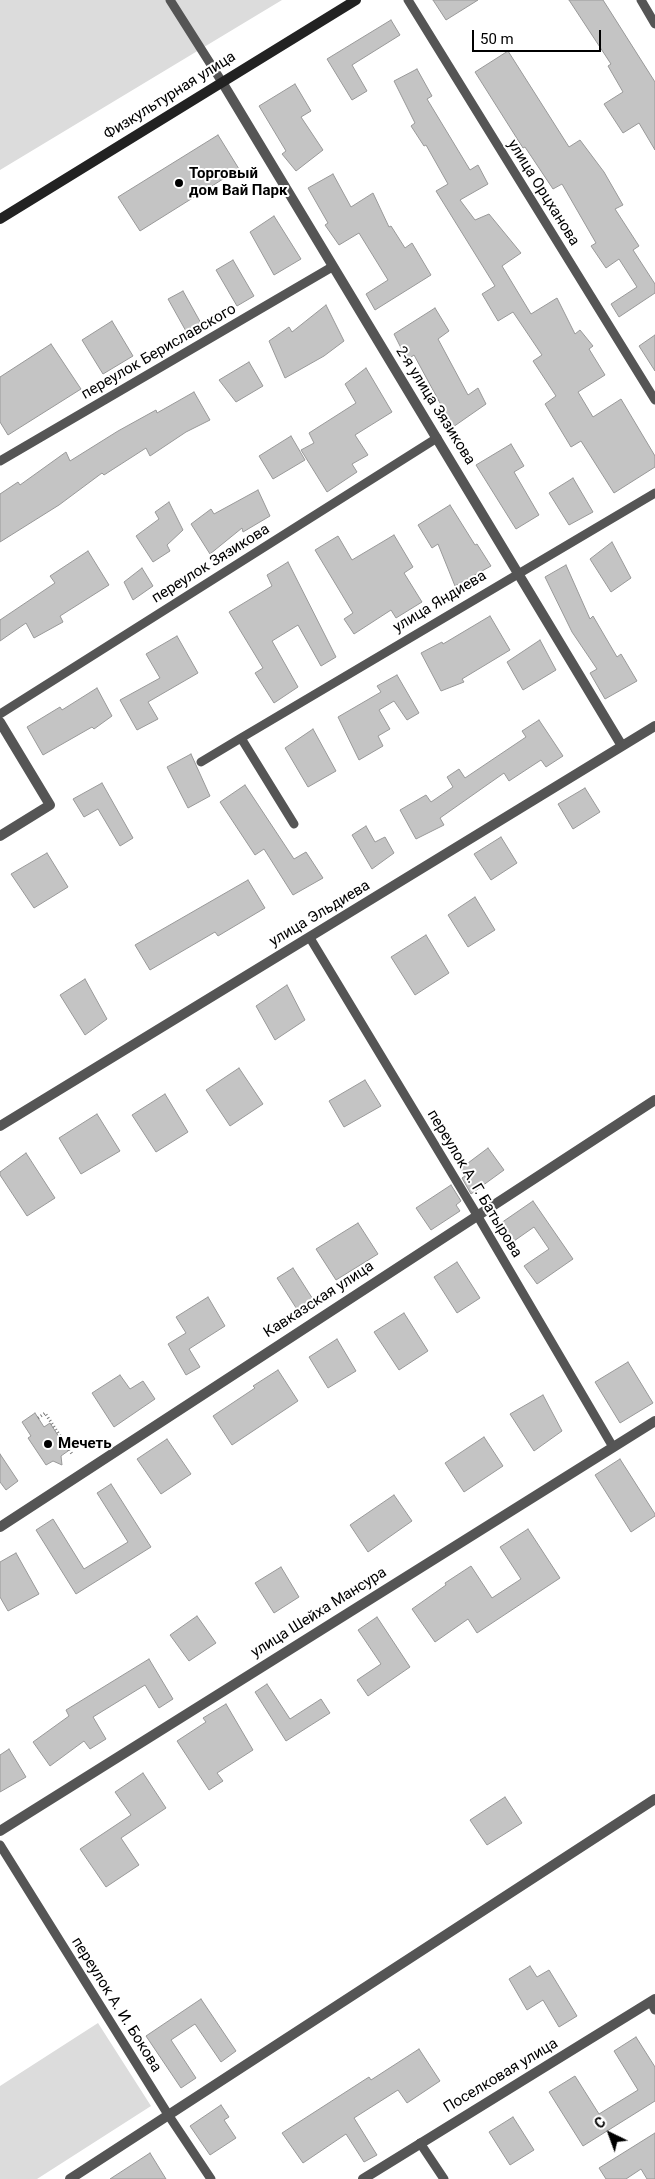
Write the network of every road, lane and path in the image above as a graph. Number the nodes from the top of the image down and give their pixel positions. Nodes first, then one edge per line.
1 (170, 0) edge
2 (356, 0) edge
3 (408, 0) edge
4 (641, 0) edge
5 (655, 24) edge
6 (222, 82) junction
7 (0, 219) edge
8 (332, 267) junction
9 (655, 400) edge
10 (437, 438) junction
11 (0, 461) edge
12 (655, 492) edge
13 (519, 572) junction
14 (0, 714) edge
15 (0, 722) edge
16 (655, 726) edge
17 (241, 738) junction
18 (622, 746) junction
19 (201, 762) dead end
20 (294, 824) dead end
21 (0, 836) edge
22 (310, 938) junction
23 (655, 1100) edge
24 (0, 1126) edge
25 (478, 1215) junction
26 (38, 1418) dead end
27 (655, 1421) edge
28 (613, 1447) junction
29 (72, 1454) dead end
30 (0, 1527) edge
31 (655, 1799) edge
32 (0, 1831) edge
33 (0, 1845) edge
34 (654, 2004) edge
35 (169, 2116) junction
36 (420, 2143) junction
37 (70, 2179) edge
38 (211, 2179) edge
39 (363, 2179) edge
40 (444, 2179) edge

1 - 6 lane
2 - 6 main road, Физкультурная улица
3 - 9 lane, улица Орцханова
4 - 5 lane
6 - 7 main road, Физкультурная улица
6 - 8 street, 2-я улица Зязикова
8 - 10 street, 2-я улица Зязикова
8 - 11 lane, переулок Бериславского
10 - 13 street, 2-я улица Зязикова
10 - 14 lane, переулок Зязикова
12 - 13 lane, улица Яндиева
13 - 17 lane, улица Яндиева
13 - 18 street, 2-я улица Зязикова
15 - 21 street
16 - 18 street, улица Эльдиева
17 - 19 lane, улица Яндиева
17 - 20 lane
18 - 22 street, улица Эльдиева
22 - 24 street, улица Эльдиева
22 - 25 lane, переулок А. Г. Батырова
23 - 25 street, Кавказская улица
25 - 28 lane, переулок А. Г. Батырова
25 - 30 street, Кавказская улица
26 - 29 path
27 - 28 street, улица Шейха Мансура
28 - 32 street, улица Шейха Мансура
31 - 35 street
33 - 35 lane, переулок А. И. Бокова
34 - 36 street, Поселковая улица
35 - 37 street
35 - 38 lane, переулок А. И. Бокова
36 - 39 street, Поселковая улица
36 - 40 lane

